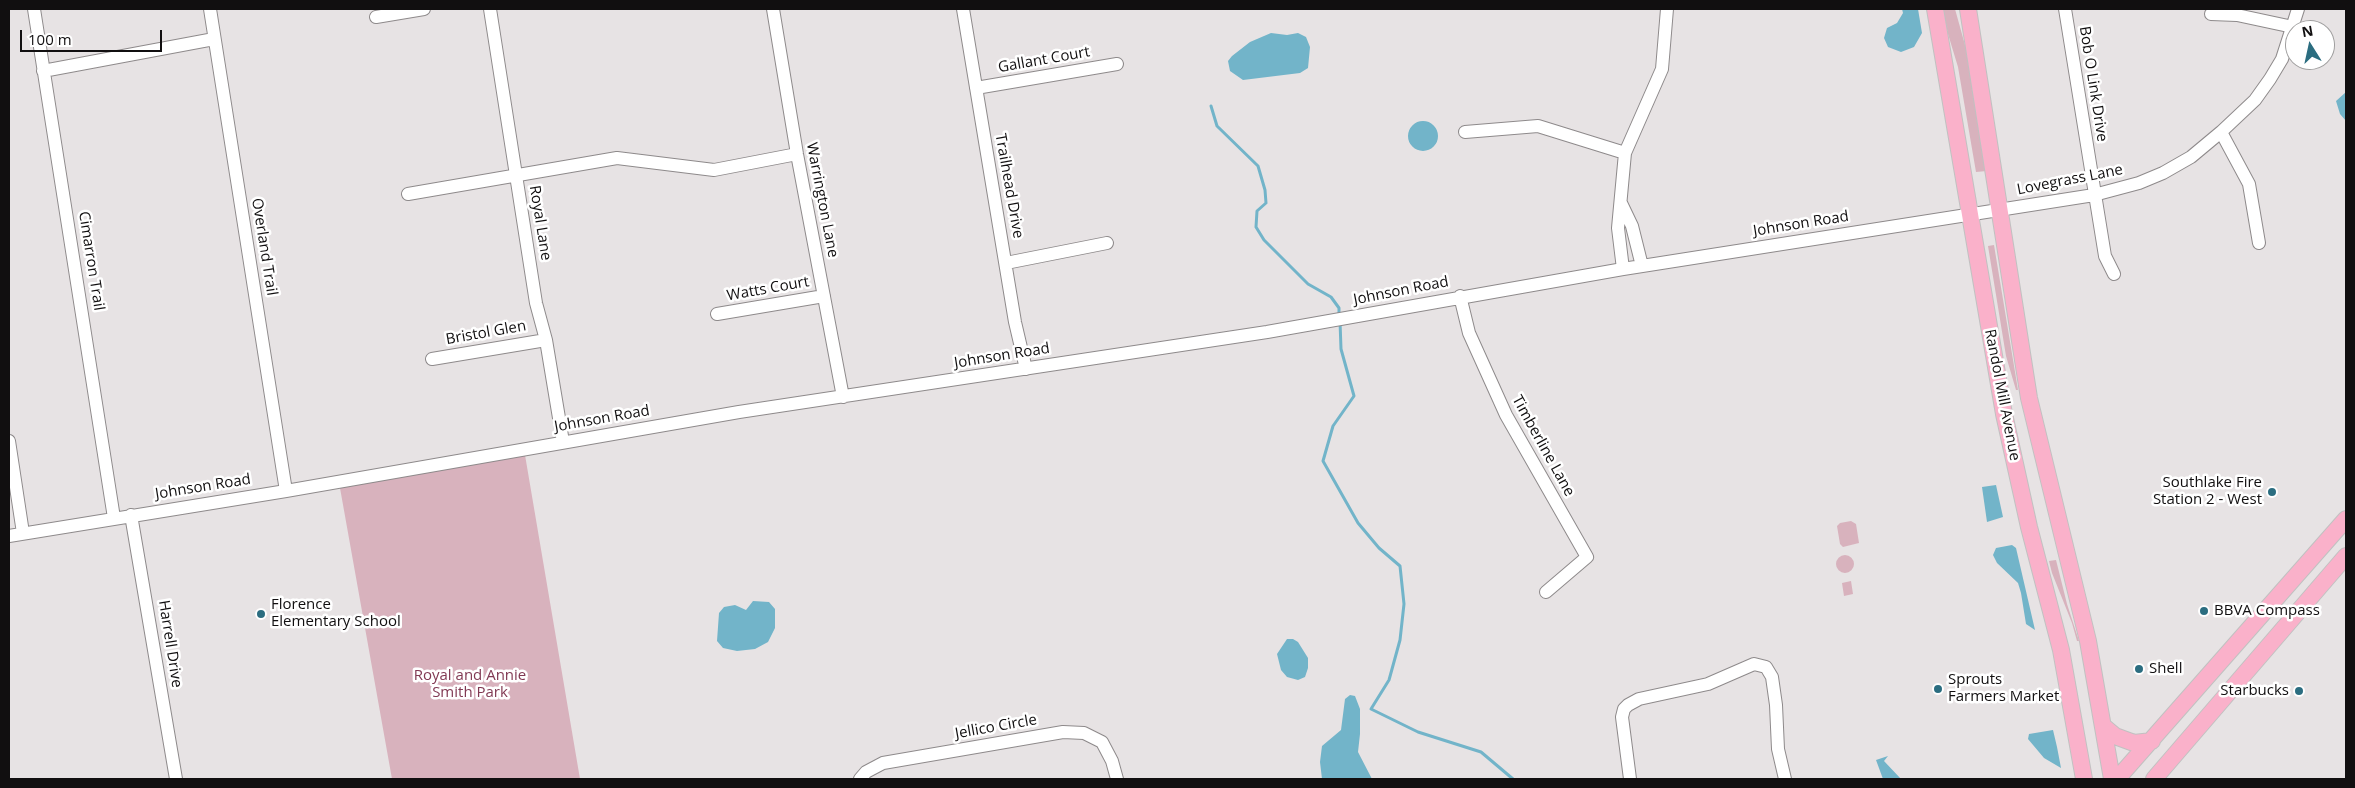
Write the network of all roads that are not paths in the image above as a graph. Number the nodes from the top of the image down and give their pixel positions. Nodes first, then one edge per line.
1 (34, 9) edge
2 (210, 9) edge
3 (424, 9) edge
4 (490, 9) edge
5 (772, 9) edge
6 (963, 9) edge
7 (1658, 9) edge
8 (1666, 9) edge
9 (1935, 9) edge
10 (1968, 9) edge
11 (2066, 9) edge
12 (2211, 14) dead end
13 (376, 17) dead end
14 (2285, 25) edge
15 (1666, 26) junction
16 (214, 39) junction
17 (2285, 50) edge
18 (1118, 64) dead end
19 (43, 71) junction
20 (976, 88) junction
21 (1465, 132) dead end
22 (2221, 132) junction
23 (1625, 153) junction
24 (797, 154) junction
25 (516, 174) junction
26 (408, 194) dead end
27 (2094, 195) junction
28 (1622, 203) junction
29 (2000, 209) junction
30 (1971, 214) junction
31 (1107, 242) dead end
32 (2260, 243) dead end
33 (1006, 263) junction
34 (1642, 266) junction
35 (1622, 269) junction
36 (2114, 274) dead end
37 (824, 296) junction
38 (1460, 296) junction
39 (717, 314) dead end
40 (546, 340) junction
41 (432, 359) dead end
42 (1026, 369) junction
43 (843, 397) junction
44 (9, 440) edge
45 (563, 442) junction
46 (286, 491) junction
47 (131, 515) junction
48 (114, 518) junction
49 (2346, 519) edge
50 (23, 533) junction
51 (9, 536) edge
52 (2346, 556) edge
53 (1546, 592) dead end
54 (2104, 726) junction
55 (2152, 741) junction
56 (176, 779) edge
57 (860, 779) edge
58 (1117, 779) edge
59 (1630, 779) edge
60 (1786, 779) edge
61 (2084, 779) edge
62 (2112, 779) edge
63 (2116, 779) edge
64 (2154, 779) edge

1 - 19 street, Cimarron Trail
2 - 16 street, Overland Trail
3 - 13 street
4 - 25 street, Royal Lane
5 - 24 street, Warrington Lane
6 - 20 street, Trailhead Drive
7 - 15 street
8 - 15 street
9 - 30 main road, Randol Mill Avenue
10 - 29 main road, Randol Mill Avenue
11 - 27 street, Bob O Link Drive
12 - 14 street
15 - 23 street
16 - 19 street
16 - 46 street, Overland Trail
17 - 22 street, Lovegrass Lane
18 - 20 street, Gallant Court
19 - 48 street, Cimarron Trail
20 - 33 street, Trailhead Drive
21 - 23 street
22 - 27 street, Lovegrass Lane
22 - 32 street
23 - 28 street
24 - 25 street
24 - 37 street, Warrington Lane
25 - 26 street
25 - 40 street, Royal Lane
27 - 29 street, Lovegrass Lane
27 - 36 street, Bob O Link Drive
28 - 34 street
28 - 35 street
29 - 30 street, Johnson Road
29 - 54 main road, Randol Mill Avenue
30 - 34 street, Johnson Road
30 - 61 main road, Randol Mill Avenue
31 - 33 street
33 - 42 street, Trailhead Drive
34 - 35 street, Johnson Road
35 - 38 street, Johnson Road
37 - 39 street, Watts Court
37 - 43 street, Warrington Lane
38 - 42 street, Johnson Road
38 - 53 street, Timberline Lane
40 - 41 street, Bristol Glen
40 - 45 street, Royal Lane
42 - 43 street, Johnson Road
43 - 45 street, Johnson Road
44 - 50 street
45 - 46 street, Johnson Road
46 - 47 street, Johnson Road
47 - 48 street, Johnson Road
47 - 56 street, Harrell Drive
48 - 50 street, Johnson Road
49 - 55 main road
50 - 51 street, Johnson Road
52 - 64 main road
54 - 55 main road
54 - 62 main road, Randol Mill Avenue
55 - 63 main road
57 - 58 street, Jellico Circle
59 - 60 street

